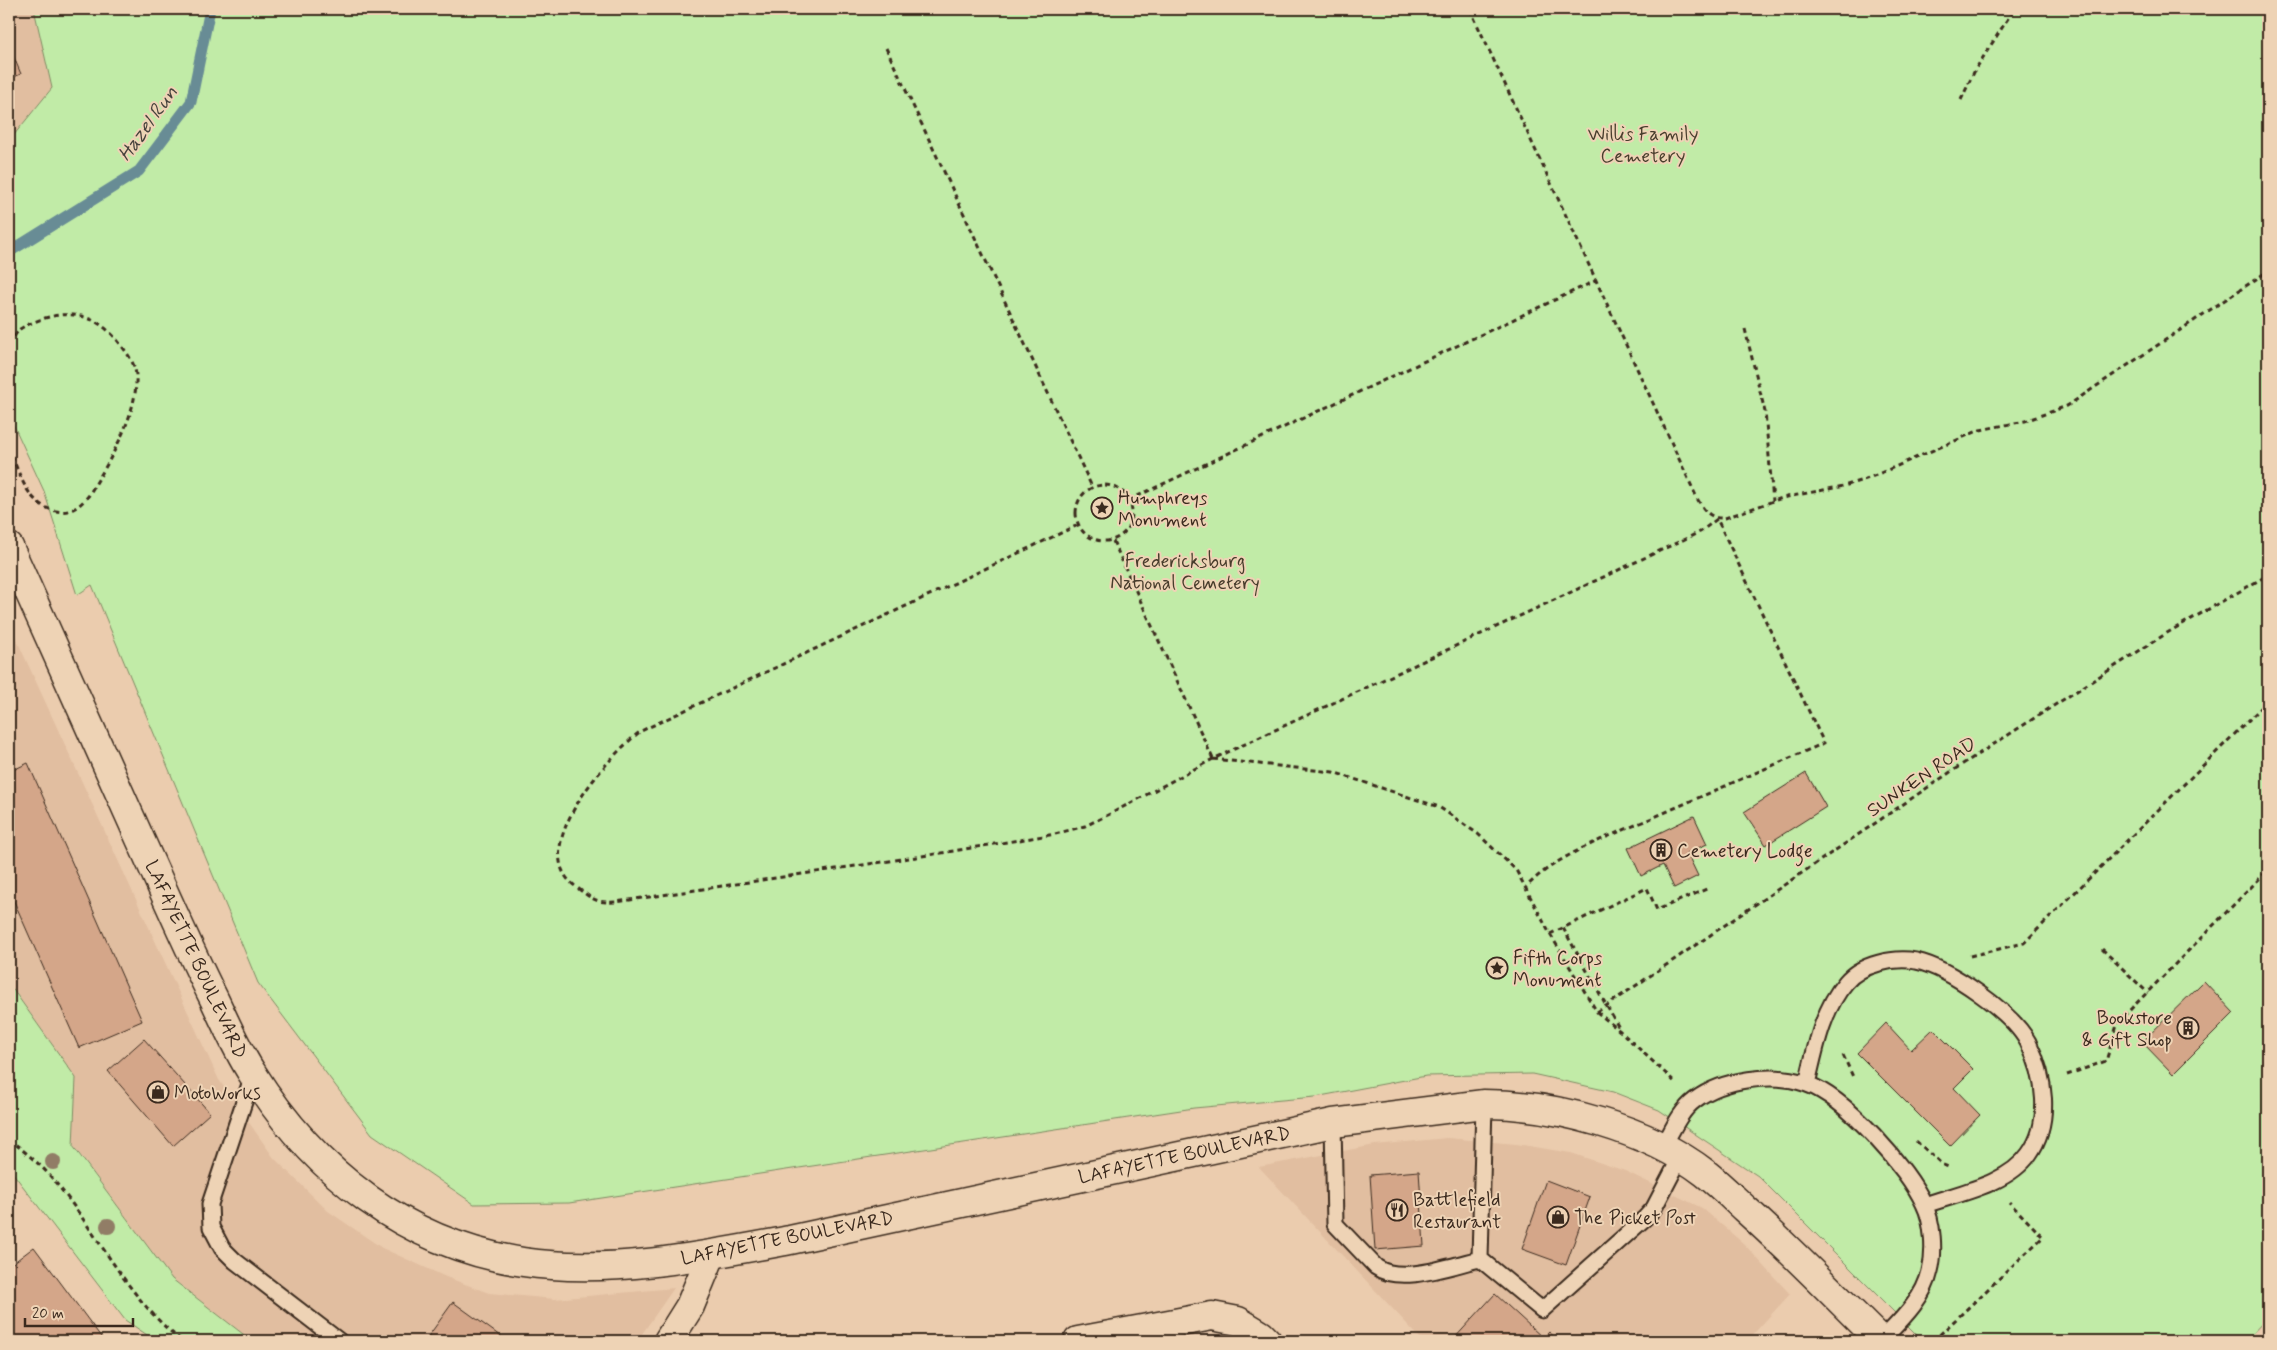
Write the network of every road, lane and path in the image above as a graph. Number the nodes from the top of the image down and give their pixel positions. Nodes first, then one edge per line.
1 (1470, 9) edge
2 (2014, 9) edge
3 (886, 48) dead end
4 (1961, 100) dead end
5 (2268, 271) edge
6 (1595, 281) junction
7 (1745, 329) dead end
8 (9, 344) edge
9 (9, 449) edge
10 (1092, 487) junction
11 (1129, 500) junction
12 (1773, 501) junction
13 (1717, 519) junction
14 (1078, 525) junction
15 (1113, 541) junction
16 (9, 547) edge
17 (2268, 575) edge
18 (2268, 701) edge
19 (1212, 758) junction
20 (2268, 870) edge
21 (1526, 887) junction
22 (1709, 888) dead end
23 (1563, 928) junction
24 (1550, 934) junction
25 (2102, 949) dead end
26 (1947, 972) junction
27 (2148, 993) junction
28 (1606, 1006) junction
29 (1597, 1012) junction
30 (1620, 1030) junction
31 (1842, 1051) dead end
32 (253, 1075) junction
33 (1857, 1082) dead end
34 (2041, 1082) junction
35 (1807, 1084) junction
36 (1680, 1087) dead end
37 (1484, 1104) junction
38 (1334, 1123) junction
39 (9, 1139) edge
40 (1915, 1140) dead end
41 (1672, 1152) junction
42 (1956, 1171) dead end
43 (2006, 1199) dead end
44 (1925, 1205) junction
45 (711, 1255) junction
46 (1480, 1259) junction
47 (674, 1339) edge
48 (182, 1341) edge
49 (339, 1341) edge
50 (1078, 1341) edge
51 (1268, 1341) edge
52 (1881, 1341) edge
53 (1933, 1341) edge

1 - 6 path
2 - 4 path
3 - 10 path
5 - 12 path
6 - 11 path
6 - 13 path
7 - 12 path
8 - 9 path
10 - 11 path
10 - 14 path
11 - 15 path
12 - 13 path
13 - 19 path
13 - 21 path
14 - 15 path
14 - 19 path
15 - 19 path
16 - 32 main road, LAFAYETTE BOULEVARD
17 - 28 path, SUNKEN ROAD
18 - 26 path
19 - 21 path
20 - 27 path
21 - 24 path
22 - 23 path
23 - 24 path
23 - 28 path
24 - 29 path
25 - 27 path
26 - 34 lane
26 - 35 lane
27 - 34 path
28 - 29 path, SUNKEN ROAD
28 - 30 path
29 - 30 path
30 - 36 path
31 - 33 path
32 - 45 main road, LAFAYETTE BOULEVARD
32 - 49 lane
34 - 44 lane
35 - 41 lane
35 - 44 lane
37 - 38 main road, LAFAYETTE BOULEVARD
37 - 41 main road, LAFAYETTE BOULEVARD
37 - 46 lane
38 - 45 main road, LAFAYETTE BOULEVARD
38 - 46 lane
39 - 48 path
40 - 42 path
41 - 46 lane
41 - 52 main road, LAFAYETTE BOULEVARD
43 - 53 path
44 - 52 lane
45 - 47 main road
50 - 51 main road

